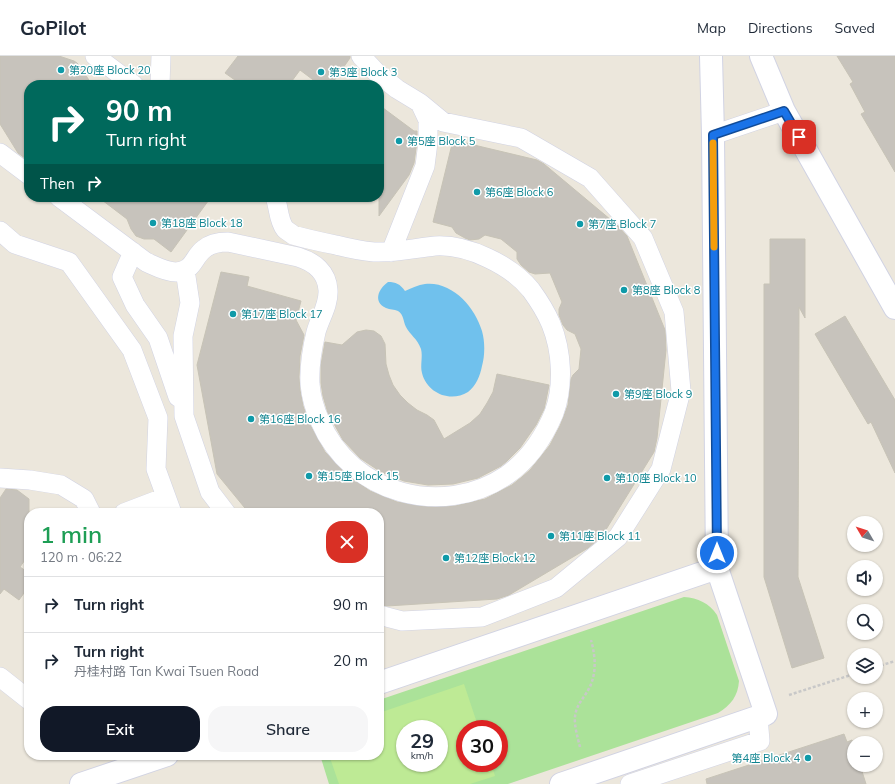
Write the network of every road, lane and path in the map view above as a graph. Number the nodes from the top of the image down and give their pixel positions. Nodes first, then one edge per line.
1 (95, 56) edge
2 (161, 56) edge
3 (361, 56) edge
4 (711, 56) edge
5 (761, 56) edge
6 (127, 80) edge
7 (160, 80) edge
8 (420, 103) junction
9 (784, 111) junction
10 (713, 135) junction
11 (0, 153) edge
12 (24, 171) edge
13 (66, 202) edge
14 (277, 202) edge
15 (0, 231) edge
16 (133, 252) junction
17 (391, 252) junction
18 (185, 270) junction
19 (895, 308) edge
20 (184, 416) junction
21 (0, 478) edge
22 (169, 505) edge
23 (88, 508) edge
24 (152, 508) edge
25 (222, 508) edge
26 (717, 568) junction
27 (581, 614) junction
28 (384, 617) edge
29 (895, 661) edge
30 (883, 665) edge
31 (847, 677) edge
32 (0, 678) edge
33 (384, 681) edge
34 (24, 696) edge
35 (760, 711) junction
36 (152, 760) edge
37 (589, 774) junction
38 (81, 784) edge
39 (561, 784) edge
40 (630, 784) edge

1 - 6 lane
2 - 7 lane
3 - 8 lane
4 - 10 street
5 - 9 street
8 - 17 lane
8 - 28 lane
9 - 10 lane
9 - 19 street
10 - 26 street
11 - 12 lane
13 - 16 lane
14 - 17 lane
15 - 22 lane
16 - 18 lane
16 - 20 lane
17 - 18 lane
18 - 20 lane
20 - 25 lane
21 - 23 lane
22 - 24 lane
26 - 27 street
26 - 35 street
27 - 33 street
27 - 37 path
29 - 30 path
31 - 35 path
32 - 34 lane
35 - 37 street
35 - 40 lane
36 - 38 street
37 - 39 street

